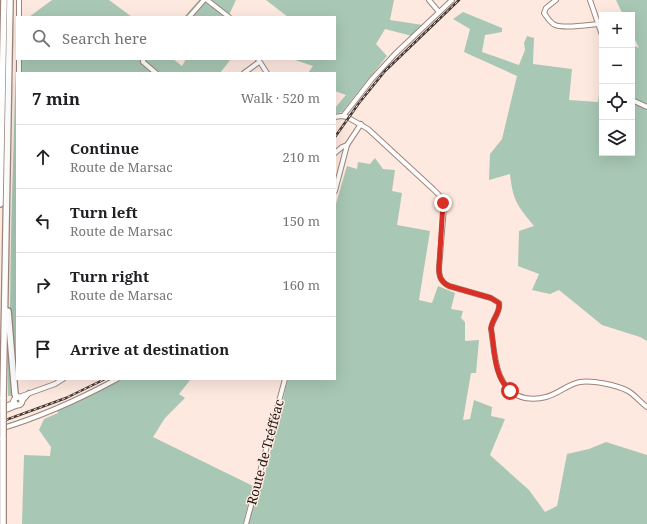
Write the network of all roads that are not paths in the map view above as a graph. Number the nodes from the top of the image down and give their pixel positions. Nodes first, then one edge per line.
1 (4, 0) edge
2 (10, 0) edge
3 (19, 0) edge
4 (205, 0) edge
5 (429, 0) edge
6 (452, 0) edge
7 (556, 0) edge
8 (590, 0) edge
9 (439, 12) junction
10 (19, 16) edge
11 (190, 16) edge
12 (227, 16) edge
13 (599, 24) joint
14 (19, 60) edge
15 (143, 60) edge
16 (259, 60) edge
17 (19, 72) edge
18 (155, 72) edge
19 (245, 72) edge
20 (266, 72) edge
21 (635, 101) edge
22 (647, 107) edge
23 (344, 116) junction
24 (336, 117) edge
25 (361, 124) junction
26 (347, 145) junction
27 (336, 152) edge
28 (336, 187) edge
29 (0, 204) edge
30 (5, 272) junction
31 (61, 380) edge
32 (115, 380) edge
33 (285, 380) edge
34 (18, 400) junction
35 (647, 407) edge
36 (0, 408) edge
37 (0, 412) edge
38 (0, 429) edge
39 (3, 524) edge
40 (246, 524) edge

1 - 29 highway
2 - 30 highway
3 - 10 street
4 - 11 street
4 - 12 street
5 - 9 street
6 - 9 street
7 - 13 street
8 - 13 street
9 - 23 street
14 - 17 street
15 - 18 street
16 - 19 street
16 - 20 street
21 - 22 street
23 - 24 street
23 - 25 street
25 - 26 street
25 - 35 street
26 - 27 street
26 - 28 street
30 - 34 highway
30 - 39 highway, bridge
31 - 34 street
32 - 38 street
33 - 40 street, Route de Tréfféac
34 - 36 main road
34 - 37 main road

